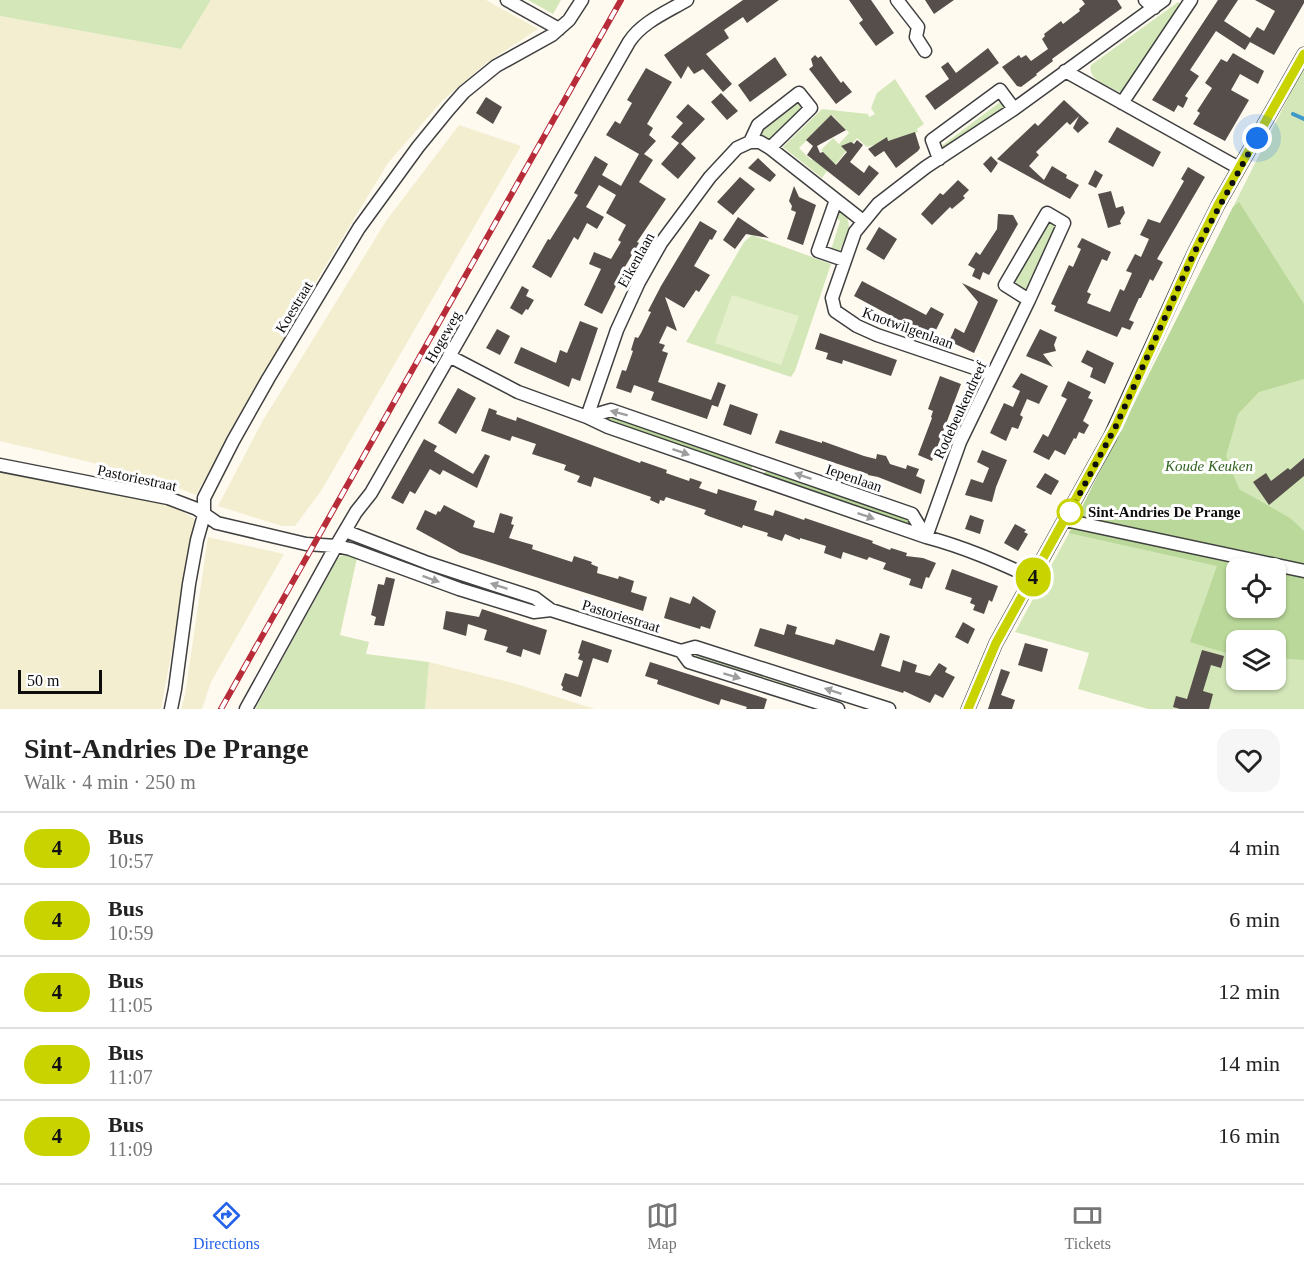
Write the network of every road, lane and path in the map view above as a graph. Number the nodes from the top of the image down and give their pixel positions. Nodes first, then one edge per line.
1 (507, 0) edge
2 (582, 0) edge
3 (687, 0) edge
4 (897, 0) edge
5 (1164, 0) edge
6 (1191, 0) edge
7 (1149, 4) edge
8 (560, 29) junction
9 (926, 51) dead end
10 (1304, 54) edge
11 (1065, 71) junction
12 (1122, 103) junction
13 (1014, 109) junction
14 (750, 142) junction
15 (770, 148) junction
16 (939, 159) junction
17 (1239, 168) junction
18 (836, 200) junction
19 (863, 220) junction
20 (844, 260) junction
21 (1029, 300) junction
22 (449, 356) junction
23 (992, 374) junction
24 (587, 417) junction
25 (761, 461) junction
26 (0, 465) edge
27 (755, 478) junction
28 (204, 514) junction
29 (1065, 520) junction
30 (345, 531) junction
31 (926, 537) junction
32 (336, 546) junction
33 (405, 555) junction
34 (401, 568) junction
35 (1304, 571) edge
36 (463, 574) junction
37 (1033, 578) junction
38 (459, 589) junction
39 (551, 610) junction
40 (681, 651) junction
41 (802, 681) junction
42 (798, 696) junction
43 (171, 709) edge
44 (246, 709) edge
45 (838, 709) edge
46 (889, 709) edge
47 (968, 709) edge

1 - 8 street
2 - 8 street, Koestraat
3 - 22 street, Hogeweg
4 - 9 street
5 - 7 street, Knotwilgenlaan
6 - 12 street
7 - 11 street, Knotwilgenlaan
8 - 28 street, Koestraat
10 - 17 street
11 - 12 street
11 - 13 street, Knotwilgenlaan
12 - 17 street
13 - 16 street, Knotwilgenlaan
13 - 16 street
14 - 15 street
14 - 15 street, Eikenlaan
14 - 24 street, Eikenlaan
15 - 18 street
16 - 19 street, Knotwilgenlaan
17 - 29 street
18 - 19 street
18 - 20 street
19 - 20 street, Knotwilgenlaan
20 - 23 street, Knotwilgenlaan
21 - 21 street, Rodebeukendreef
21 - 23 street, Rodebeukendreef
22 - 24 street
22 - 30 street, Hogeweg
23 - 31 street, Rodebeukendreef
25 -> 24 street, Iepenlaan
24 -> 27 street
25 - 27 street
31 -> 25 street, Iepenlaan
26 - 28 street, Pastoriestraat
27 -> 31 street
28 - 32 street, Pastoriestraat
28 - 43 street, Koestraat
29 - 35 street
29 - 37 street
30 - 32 street, Hogeweg
30 - 33 street, Pastoriestraat
31 - 37 street
32 - 34 street, Pastoriestraat
32 - 44 street, Hogeweg
33 - 34 street
33 - 36 street, Pastoriestraat
34 -> 38 street, Pastoriestraat
36 - 38 street
39 -> 36 street, Pastoriestraat
37 - 47 street
38 - 39 street, Pastoriestraat
39 - 40 street, Pastoriestraat
40 - 41 street, Pastoriestraat
40 -> 42 street, Pastoriestraat
41 - 42 street
46 -> 41 street, Pastoriestraat
42 - 45 street, Pastoriestraat

